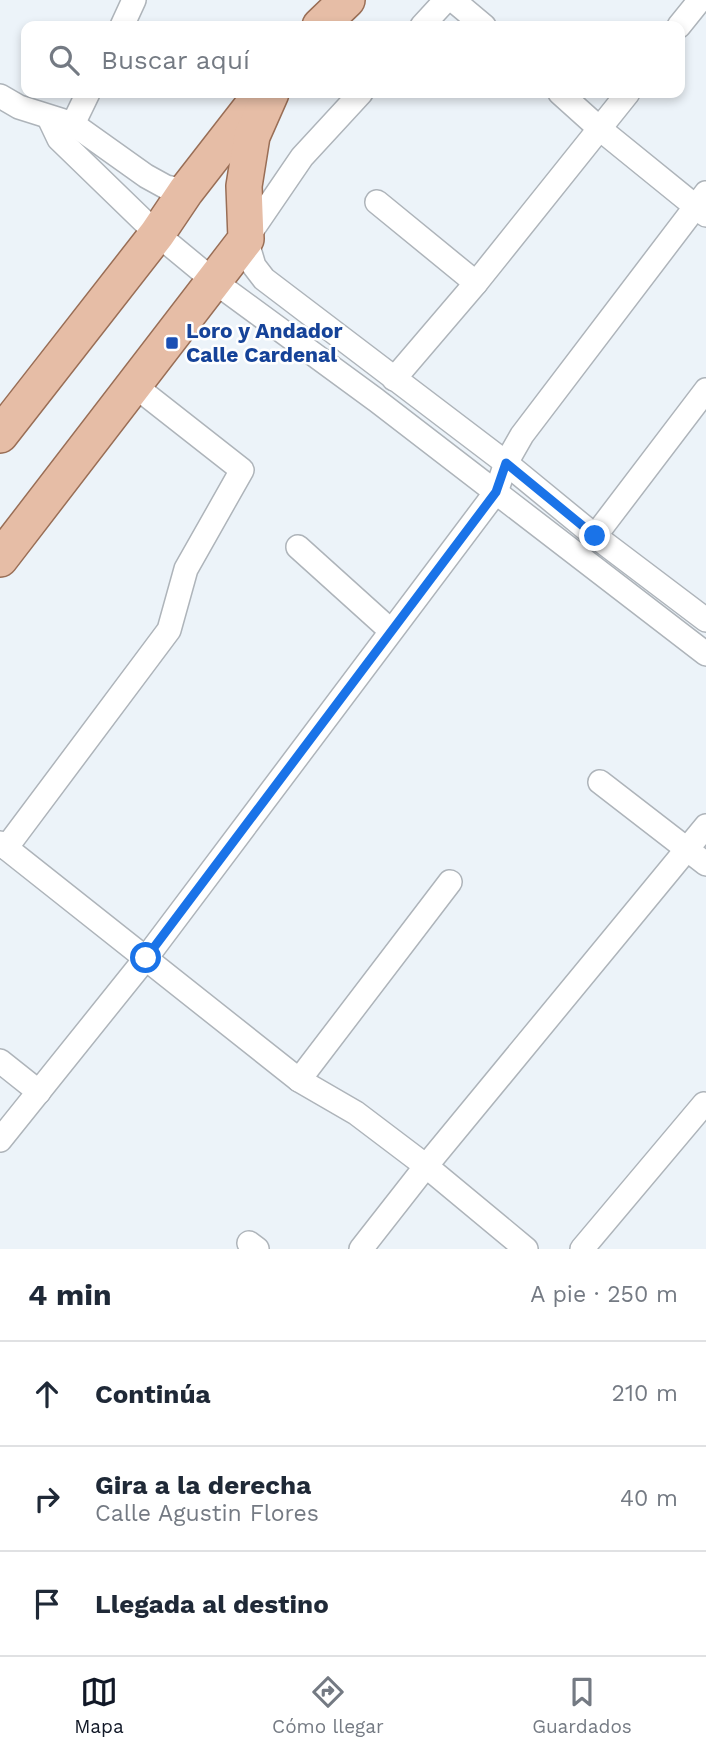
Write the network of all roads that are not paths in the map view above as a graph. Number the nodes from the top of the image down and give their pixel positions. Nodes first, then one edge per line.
1 (134, 0) edge
2 (347, 0) edge
3 (446, 0) edge
4 (453, 0) edge
5 (700, 0) edge
6 (124, 21) edge
7 (325, 21) edge
8 (427, 21) edge
9 (478, 21) edge
10 (683, 21) edge
11 (0, 96) edge
12 (85, 98) edge
13 (259, 98) edge
14 (269, 98) edge
15 (355, 98) edge
16 (566, 98) edge
17 (624, 98) edge
18 (600, 129) junction
19 (66, 131) junction
20 (186, 191) junction
21 (377, 202) dead end
22 (702, 205) edge
23 (157, 234) junction
24 (246, 239) junction
25 (215, 282) junction
26 (476, 283) junction
27 (394, 379) junction
28 (135, 386) junction
29 (706, 390) edge
30 (0, 435) edge
31 (506, 463) junction
32 (496, 492) junction
33 (595, 536) junction
34 (298, 547) dead end
35 (0, 559) edge
36 (706, 620) edge
37 (390, 630) junction
38 (706, 654) edge
39 (600, 782) dead end
40 (706, 826) edge
41 (3, 845) edge
42 (697, 857) edge
43 (450, 882) dead end
44 (146, 958) junction
45 (0, 1061) edge
46 (299, 1080) junction
47 (39, 1092) junction
48 (704, 1104) dead end
49 (0, 1140) edge
50 (426, 1166) junction
51 (361, 1249) edge
52 (526, 1249) edge
53 (582, 1249) edge

1 - 6 street
2 - 7 main road
3 - 8 street
4 - 9 street
5 - 10 street
11 - 19 street
12 - 19 street
13 - 20 main road
14 - 24 main road
15 - 24 street
16 - 18 street
17 - 18 street
18 - 22 street
18 - 26 street
19 - 20 street
19 - 23 street
20 - 23 main road
20 - 24 main road
21 - 26 street
22 - 31 street
23 - 25 street
23 - 30 main road
24 - 25 main road
24 - 27 street
25 - 28 main road
25 - 32 street
26 - 27 street
27 - 31 street
28 - 35 main road
28 - 41 street
29 - 33 street
31 - 32 street
31 - 33 street
32 - 37 street
32 - 38 street
33 - 36 street
34 - 37 street
37 - 44 street
39 - 42 street
40 - 42 street
41 - 44 street
42 - 50 street
43 - 46 street
44 - 46 street
44 - 47 street
45 - 47 street
46 - 50 street
47 - 49 street
48 - 53 street
50 - 51 street
50 - 52 street

